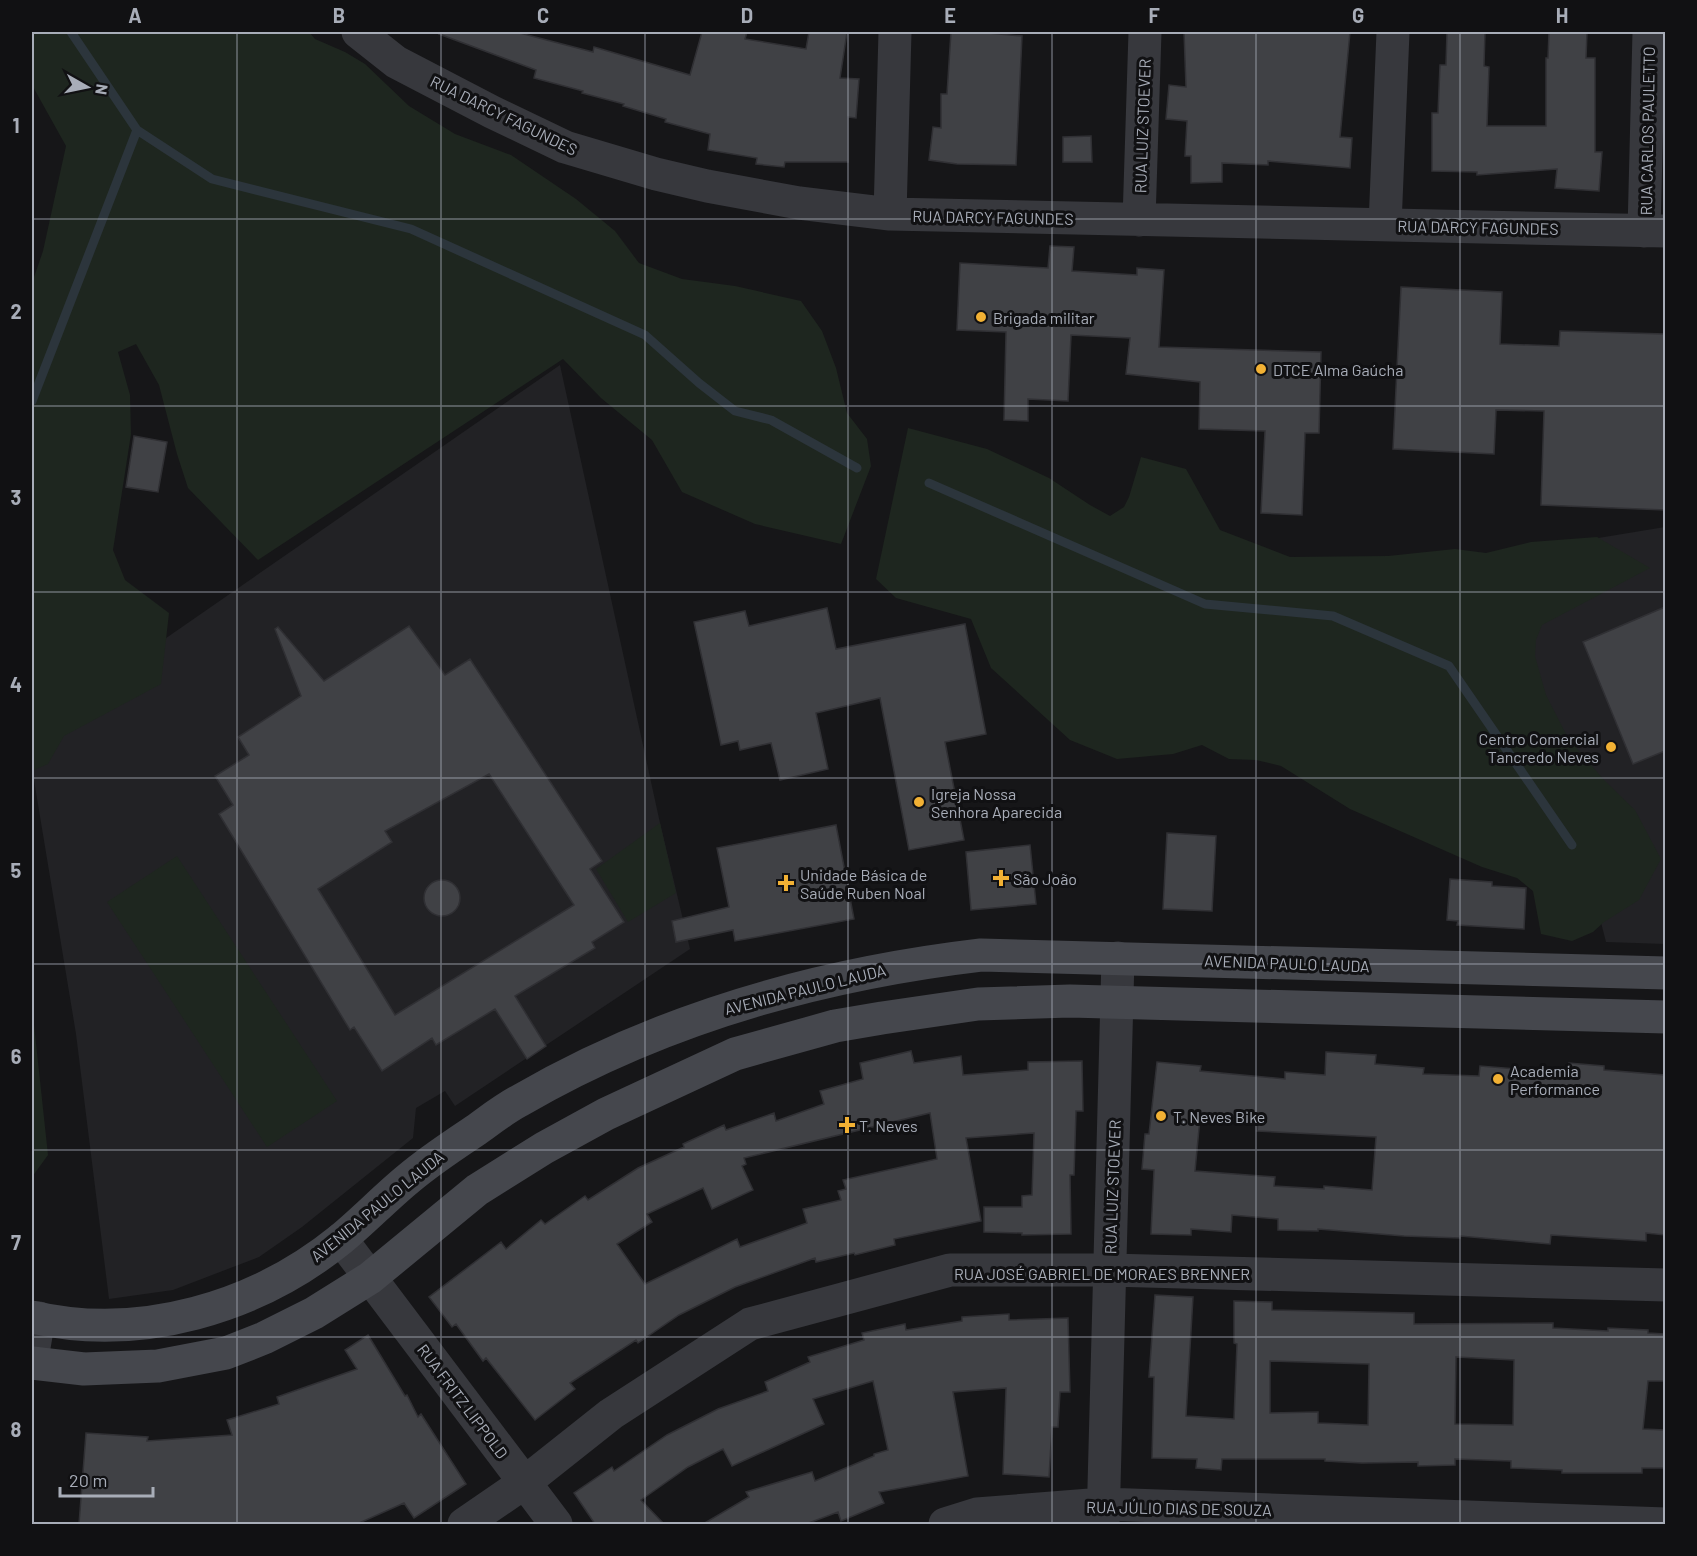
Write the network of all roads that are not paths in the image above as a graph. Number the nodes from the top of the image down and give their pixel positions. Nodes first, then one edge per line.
1 (358, 32) edge
2 (895, 32) edge
3 (1145, 32) edge
4 (1393, 32) edge
5 (1649, 32) edge
6 (890, 214) junction
7 (1139, 220) junction
8 (1385, 225) junction
9 (1655, 231) edge
10 (1118, 958) junction
11 (1665, 973) edge
12 (1117, 1002) junction
13 (1665, 1017) edge
14 (341, 1239) junction
15 (1110, 1270) junction
16 (370, 1278) junction
17 (1665, 1285) edge
18 (35, 1317) edge
19 (32, 1361) edge
20 (524, 1483) junction
21 (1103, 1514) edge
22 (464, 1524) edge
23 (556, 1524) edge
24 (945, 1524) edge
25 (1665, 1524) edge

1 - 6 street, RUA DARCY FAGUNDES
2 - 6 street
3 - 7 street, RUA LUIZ STOEVER
4 - 8 street
5 - 9 street, RUA CARLOS PAULETTO
6 - 7 street, RUA DARCY FAGUNDES
7 - 8 street, RUA DARCY FAGUNDES
8 - 9 street, RUA DARCY FAGUNDES
10 - 11 main road, AVENIDA PAULO LAUDA
10 - 12 street, RUA LUIZ STOEVER
10 - 14 main road, AVENIDA PAULO LAUDA
12 - 13 main road
12 - 15 street, RUA LUIZ STOEVER
12 - 16 main road
14 - 16 street, RUA FRITZ LIPPOLD
14 - 18 main road, AVENIDA PAULO LAUDA
15 - 17 street, RUA JOSÉ GABRIEL DE MORAES BRENNER
15 - 20 street, RUA JOSÉ GABRIEL DE MORAES BRENNER
15 - 21 street, RUA LUIZ STOEVER
16 - 19 main road
16 - 20 street, RUA FRITZ LIPPOLD
18 - 19 street
20 - 22 street, RUA JOSÉ GABRIEL DE MORAES BRENNER
20 - 23 street, RUA FRITZ LIPPOLD
21 - 24 street, RUA JÚLIO DIAS DE SOUZA
21 - 25 street, RUA JÚLIO DIAS DE SOUZA

